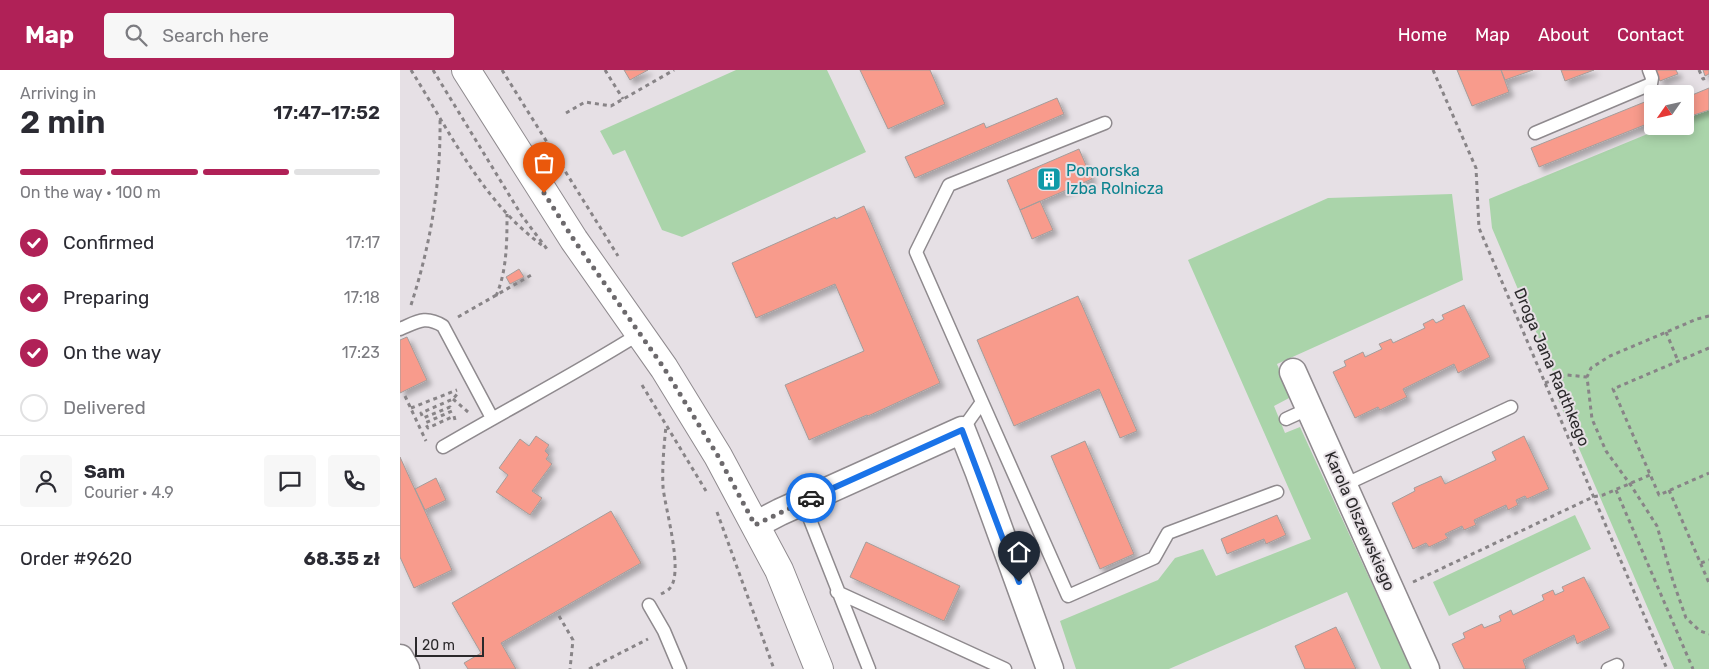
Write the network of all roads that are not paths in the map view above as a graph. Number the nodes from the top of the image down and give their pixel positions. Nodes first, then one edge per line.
1 (466, 70) edge
2 (1649, 70) edge
3 (1105, 123) dead end
4 (1534, 133) dead end
5 (402, 328) edge
6 (639, 334) junction
7 (1293, 372) dead end
8 (982, 402) junction
9 (1511, 407) dead end
10 (1310, 408) junction
11 (492, 418) junction
12 (1286, 419) dead end
13 (962, 430) junction
14 (443, 447) dead end
15 (1344, 485) junction
16 (1277, 492) dead end
17 (803, 502) junction
18 (755, 525) junction
19 (837, 592) junction
20 (649, 605) road end
21 (400, 658) edge
22 (406, 669) edge
23 (680, 669) edge
24 (819, 669) edge
25 (868, 669) edge
26 (1005, 669) edge
27 (1050, 669) edge
28 (1426, 669) edge

1 - 6 main road
2 - 4 lane
3 - 8 lane
5 - 11 lane
6 - 11 lane
6 - 18 main road
7 - 10 street, Karola Olszewskiego
8 - 13 lane
8 - 16 lane
9 - 15 lane
10 - 12 lane
10 - 15 street, Karola Olszewskiego
11 - 14 lane
13 - 17 street
13 - 27 street
15 - 28 street, Karola Olszewskiego
17 - 18 street
17 - 19 lane
18 - 24 main road
19 - 25 lane
19 - 26 lane
20 - 23 lane
21 - 22 street

